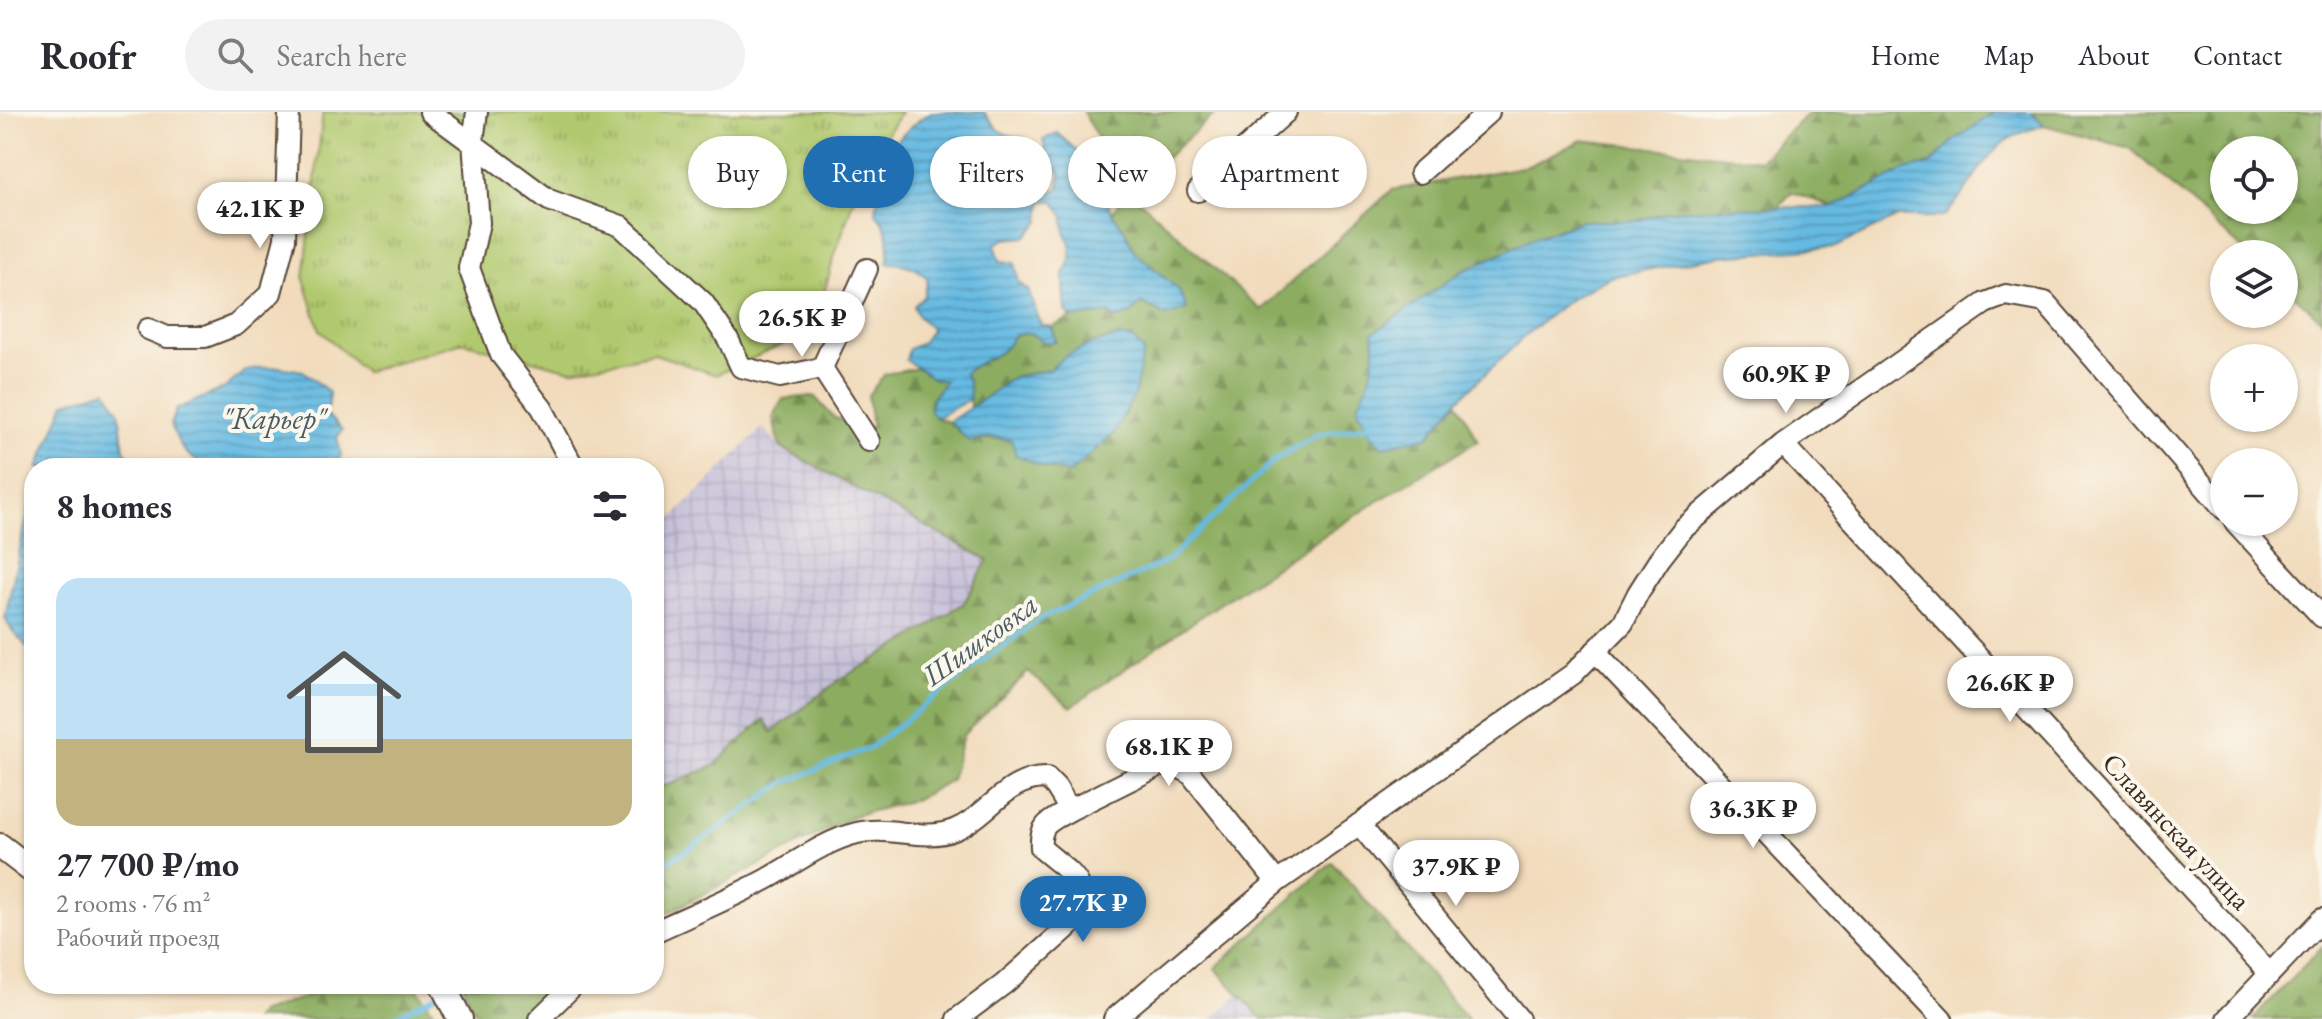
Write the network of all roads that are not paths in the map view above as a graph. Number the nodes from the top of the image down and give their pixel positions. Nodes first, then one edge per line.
1 (289, 112) edge
2 (430, 112) edge
3 (477, 112) edge
4 (1286, 112) edge
5 (1489, 112) edge
6 (1259, 136) edge
7 (473, 141) junction
8 (1420, 173) dead end
9 (867, 269) dead end
10 (148, 329) dead end
11 (822, 368) junction
12 (869, 441) dead end
13 (1783, 444) junction
14 (569, 458) edge
15 (2210, 493) edge
16 (2248, 536) edge
17 (2322, 617) edge
18 (1595, 651) junction
19 (1070, 810) junction
20 (1359, 824) junction
21 (0, 846) edge
22 (24, 864) edge
23 (1277, 882) junction
24 (2322, 919) edge
25 (664, 927) edge
26 (2270, 974) junction
27 (447, 994) edge
28 (565, 994) edge
29 (460, 1019) edge
30 (539, 1019) edge
31 (957, 1019) edge
32 (1114, 1019) edge
33 (1519, 1019) edge
34 (1942, 1019) edge
35 (2227, 1019) edge

1 - 10 street
2 - 7 street
3 - 7 street
4 - 6 street
5 - 8 street
7 - 11 street
7 - 14 street
9 - 11 street
11 - 12 street
13 - 15 street
13 - 18 street
13 - 26 street, Славянская улица
16 - 17 street
18 - 20 street
18 - 34 street
19 - 23 street
19 - 25 street
19 - 31 street
20 - 23 street
20 - 33 street
21 - 22 street
23 - 32 street
24 - 26 street
26 - 35 street
27 - 29 street
28 - 30 street

